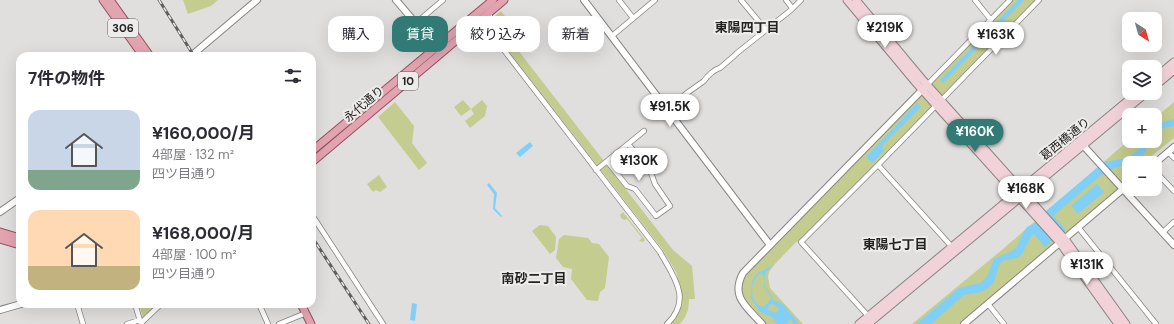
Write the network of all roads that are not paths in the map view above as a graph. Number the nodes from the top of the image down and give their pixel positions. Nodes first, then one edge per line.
1 (103, 0) edge
2 (110, 0) edge
3 (257, 0) edge
4 (396, 0) edge
5 (443, 0) edge
6 (504, 0) edge
7 (584, 0) edge
8 (619, 0) edge
9 (655, 0) edge
10 (741, 0) edge
11 (786, 0) edge
12 (800, 0) edge
13 (847, 0) edge
14 (856, 0) edge
15 (975, 0) edge
16 (1010, 0) edge
17 (1038, 0) edge
18 (490, 2) edge
19 (792, 8) junction
20 (490, 12) junction
21 (410, 16) edge
22 (424, 16) edge
23 (633, 18) junction
24 (991, 20) junction
25 (766, 30) junction
26 (612, 36) junction
27 (448, 42) edge
28 (448, 43) edge
29 (140, 52) edge
30 (147, 52) edge
31 (196, 52) edge
32 (436, 52) edge
33 (437, 52) edge
34 (1174, 62) edge
35 (1174, 70) edge
36 (1162, 72) edge
37 (1162, 80) edge
38 (926, 88) junction
39 (1129, 100) edge
40 (1137, 100) edge
41 (938, 102) junction
42 (668, 111) junction
43 (644, 131) dead end
44 (1081, 143) junction
45 (628, 144) junction
46 (1174, 147) edge
47 (316, 148) edge
48 (1168, 152) junction
49 (1162, 157) edge
50 (316, 158) edge
51 (1174, 158) edge
52 (607, 161) junction
53 (878, 165) junction
54 (596, 170) junction
55 (1162, 178) edge
56 (1121, 187) junction
57 (1174, 191) edge
58 (1020, 194) junction
59 (16, 201) edge
60 (0, 212) edge
61 (316, 221) edge
62 (1174, 222) edge
63 (1078, 227) junction
64 (0, 232) edge
65 (1162, 232) junction
66 (16, 237) edge
67 (0, 239) edge
68 (1061, 240) junction
69 (16, 244) edge
70 (770, 245) junction
71 (1174, 245) edge
72 (952, 246) junction
73 (1109, 266) junction
74 (1093, 278) junction
75 (988, 304) junction
76 (16, 305) edge
77 (78, 308) edge
78 (136, 308) edge
79 (156, 308) edge
80 (261, 308) edge
81 (303, 308) edge
82 (0, 310) edge
83 (306, 313) junction
84 (870, 320) edge
85 (140, 322) edge
86 (1115, 323) edge
87 (83, 324) edge
88 (127, 324) edge
89 (268, 324) edge
90 (279, 324) edge
91 (311, 324) edge
92 (383, 324) edge
93 (667, 324) edge
94 (762, 324) edge
95 (859, 324) edge
96 (964, 324) edge
97 (1004, 324) edge
98 (1126, 324) edge
99 (1156, 324) edge

1 - 29 main road, 306
2 - 30 main road, 306
3 - 31 street
4 - 21 street
5 - 22 street
6 - 20 main road, 永代通り / 10
7 - 26 street
8 - 23 street
9 - 23 street
10 - 25 street
11 - 19 street
12 - 19 street
13 - 38 main road
14 - 38 main road
15 - 24 street
16 - 24 street
17 - 41 street
18 - 20 street
18 - 27 main road, 永代通り / 10
19 - 25 street
20 - 28 main road, 永代通り / 10
20 - 54 street
23 - 26 street
24 - 38 street
25 - 42 street
26 - 42 street
32 - 47 main road, 永代通り / 10
33 - 50 main road, 永代通り / 10
34 - 36 main road
35 - 37 main road
38 - 41 main road
38 - 70 street
39 - 44 main road, 葛西橋通り
40 - 44 main road, 葛西橋通り
41 - 53 street
41 - 58 main road
42 - 70 street
43 - 45 street
44 - 56 street
44 - 58 main road, 葛西橋通り
45 - 52 street
45 - 52 street
46 - 48 street
48 - 49 street
48 - 51 street
52 - 54 street
53 - 72 street
53 - 84 street
54 - 93 street
55 - 57 street
56 - 63 street
56 - 65 street
58 - 68 main road
58 - 72 main road, 葛西橋通り
58 - 84 main road, 葛西橋通り
59 - 60 street
61 - 92 street
62 - 65 street
63 - 68 street
63 - 73 street
64 - 66 main road
65 - 71 street
67 - 69 main road
68 - 74 main road
68 - 75 street
68 - 86 main road
70 - 94 street
72 - 84 main road, 葛西橋通り
73 - 74 street
73 - 99 street
74 - 98 main road
75 - 96 street
75 - 97 street
76 - 82 street
77 - 87 street
78 - 85 street
79 - 85 street
80 - 89 street
81 - 83 main road
83 - 90 street
83 - 91 main road
84 - 95 main road, 葛西橋通り
85 - 88 street

